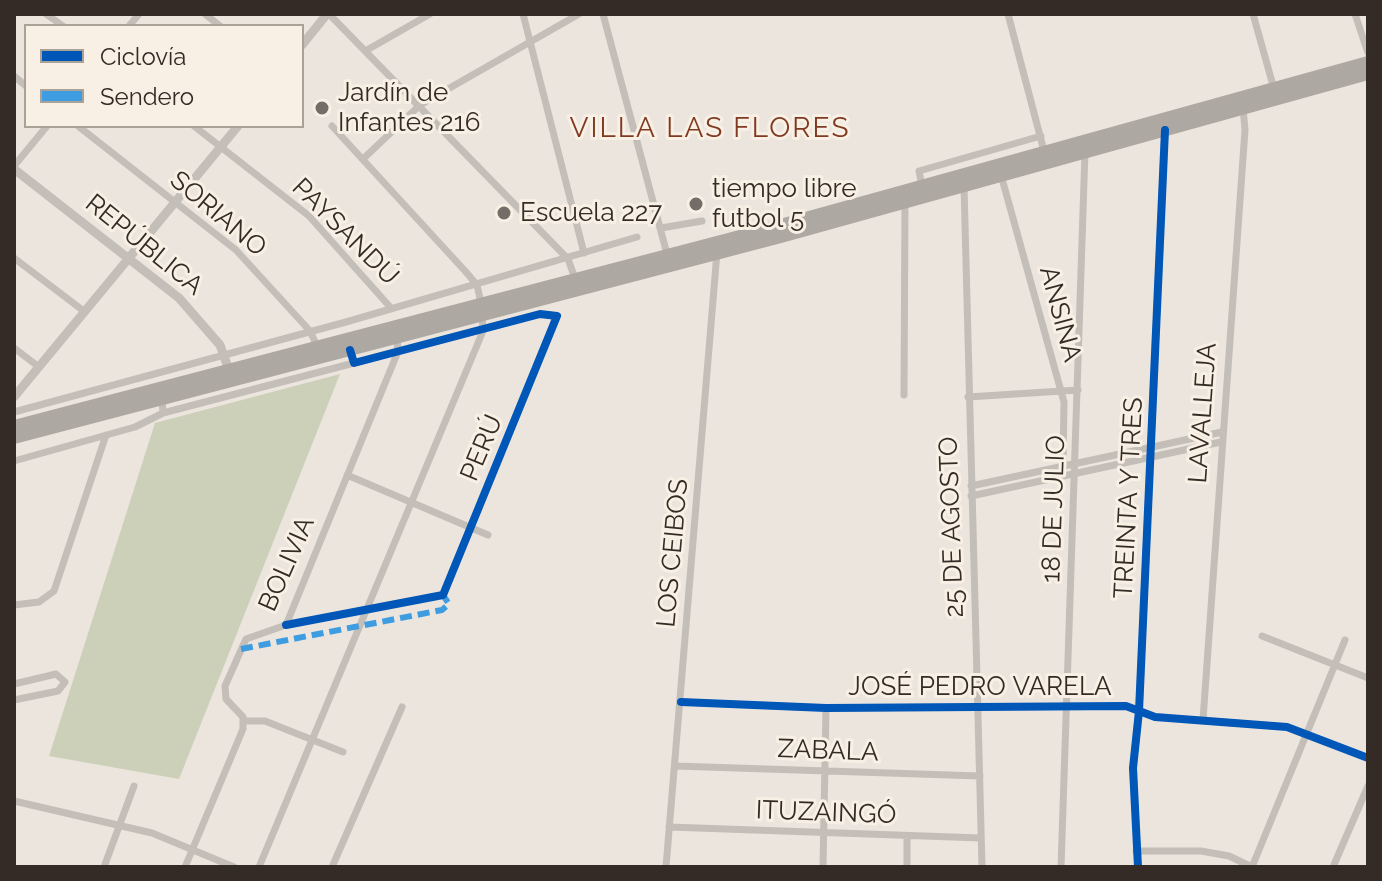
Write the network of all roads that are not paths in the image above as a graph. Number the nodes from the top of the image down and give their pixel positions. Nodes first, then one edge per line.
1 (328, 14) edge
2 (430, 14) edge
3 (523, 14) edge
4 (579, 14) edge
5 (603, 14) edge
6 (1008, 14) edge
7 (1253, 14) edge
8 (1355, 14) edge
9 (530, 42) junction
10 (304, 43) edge
11 (367, 50) junction
12 (1368, 53) edge
13 (1368, 62) edge
14 (1368, 74) edge
15 (1275, 94) junction
16 (420, 105) junction
17 (1243, 108) junction
18 (332, 126) dead end
19 (45, 128) edge
20 (80, 128) edge
21 (196, 128) edge
22 (236, 128) edge
23 (1165, 130) junction
24 (1041, 136) junction
25 (221, 148) junction
26 (1044, 151) junction
27 (1085, 152) junction
28 (363, 159) junction
29 (14, 168) edge
30 (1001, 175) junction
31 (922, 186) junction
32 (964, 186) junction
33 (905, 202) junction
34 (175, 204) junction
35 (702, 221) dead end
36 (661, 228) junction
37 (637, 237) dead end
38 (716, 248) junction
39 (584, 253) junction
40 (667, 254) junction
41 (14, 258) edge
42 (129, 259) junction
43 (568, 259) junction
44 (577, 284) junction
45 (477, 285) junction
46 (391, 308) junction
47 (481, 309) junction
48 (85, 312) junction
49 (310, 331) junction
50 (483, 331) junction
51 (398, 337) junction
52 (317, 346) junction
53 (14, 348) edge
54 (350, 350) junction
55 (224, 353) junction
56 (397, 354) junction
57 (354, 363) junction
58 (39, 367) junction
59 (229, 370) junction
60 (1078, 390) junction
61 (91, 391) junction
62 (1061, 391) junction
63 (904, 395) dead end
64 (14, 397) edge
65 (968, 397) junction
66 (162, 399) junction
67 (43, 403) junction
68 (95, 404) junction
69 (14, 412) edge
70 (163, 413) junction
71 (46, 417) junction
72 (14, 426) edge
73 (1222, 432) junction
74 (106, 435) junction
75 (14, 438) edge
76 (1221, 442) junction
77 (1151, 446) junction
78 (1150, 457) junction
79 (14, 461) edge
80 (1075, 462) junction
81 (1063, 464) junction
82 (1075, 473) junction
83 (347, 475) junction
84 (971, 486) junction
85 (971, 496) junction
86 (412, 502) junction
87 (471, 528) junction
88 (488, 535) dead end
89 (14, 605) edge
90 (366, 610) junction
91 (286, 625) junction
92 (1262, 636) dead end
93 (1345, 640) dead end
94 (1336, 666) junction
95 (1368, 678) edge
96 (14, 684) edge
97 (14, 700) edge
98 (681, 702) junction
99 (1068, 704) junction
100 (979, 706) junction
101 (402, 707) dead end
102 (826, 708) junction
103 (1139, 711) junction
104 (1203, 720) junction
105 (244, 721) junction
106 (1309, 733) junction
107 (313, 739) junction
108 (343, 752) dead end
109 (1368, 758) edge
110 (675, 766) junction
111 (823, 772) junction
112 (980, 776) junction
113 (134, 786) dead end
114 (1368, 786) edge
115 (14, 801) edge
116 (119, 826) junction
117 (669, 827) junction
118 (823, 833) junction
119 (907, 836) junction
120 (981, 838) junction
121 (192, 850) junction
122 (1136, 851) junction
123 (104, 867) edge
124 (185, 867) edge
125 (234, 867) edge
126 (259, 867) edge
127 (332, 867) edge
128 (666, 867) edge
129 (823, 867) edge
130 (907, 867) edge
131 (982, 867) edge
132 (1061, 867) edge
133 (1138, 867) edge
134 (1252, 867) edge
135 (1333, 867) edge

1 - 10 street
1 - 11 street
2 - 11 street
3 - 9 street
4 - 9 street
5 - 36 street
6 - 24 street
7 - 15 street
8 - 12 street
9 - 16 street
9 - 39 street
11 - 16 street
13 - 15 highway
14 - 15 highway
15 - 17 highway
15 - 26 highway
16 - 28 street
16 - 43 street
17 - 23 highway
17 - 73 street, LAVALLEJA
18 - 28 street
19 - 29 street
20 - 34 street, SORIANO
21 - 25 street, PAYSANDÚ
22 - 25 street
23 - 27 highway
23 - 77 street, TREINTA Y TRES
24 - 26 street
24 - 31 street
25 - 34 street
25 - 46 street, PAYSANDÚ
26 - 31 highway
27 - 30 highway
27 - 60 street, 18 DE JULIO
28 - 45 street
29 - 42 street, REPÚBLICA
30 - 32 highway
30 - 62 street, ANSINA
31 - 38 highway
32 - 33 highway
32 - 65 street, 25 DE AGOSTO
33 - 38 highway
33 - 63 street
34 - 42 street
34 - 49 street, SORIANO
35 - 36 street
36 - 40 street
37 - 39 street
38 - 40 highway
38 - 44 highway
38 - 98 street, LOS CEIBOS
39 - 43 street
40 - 44 highway
41 - 48 street
42 - 48 street
42 - 55 street, REPÚBLICA
43 - 44 street
43 - 45 street
44 - 47 highway
45 - 46 street
45 - 47 street
46 - 49 street
47 - 50 street
47 - 51 highway
47 - 52 highway
48 - 58 street
49 - 52 street, SORIANO
49 - 55 street
50 - 56 street
50 - 86 street
50 - 87 street, PERÚ
51 - 54 highway
51 - 56 street, BOLIVIA
52 - 59 highway
53 - 58 street
54 - 57 street
54 - 66 highway
55 - 59 street, REPÚBLICA
55 - 61 street
56 - 57 street
56 - 83 street, BOLIVIA
57 - 70 street
58 - 64 street
59 - 68 highway
60 - 62 street
60 - 80 street, 18 DE JULIO
61 - 67 street
61 - 68 street
62 - 65 street
62 - 81 street, ANSINA
65 - 84 street, 25 DE AGOSTO
66 - 70 street
66 - 75 highway
67 - 69 street
67 - 71 street
68 - 71 highway
70 - 74 street
71 - 72 highway
73 - 76 street, LAVALLEJA
73 - 77 street
74 - 79 street
74 - 89 street
76 - 78 street
76 - 104 street, LAVALLEJA
77 - 78 street, TREINTA Y TRES
77 - 80 street
78 - 82 street
78 - 103 street, TREINTA Y TRES
80 - 81 street
80 - 82 street, 18 DE JULIO
81 - 84 street
82 - 85 street
82 - 99 street, 18 DE JULIO
83 - 86 street
83 - 91 street, BOLIVIA
84 - 85 street, 25 DE AGOSTO
85 - 100 street, 25 DE AGOSTO
86 - 87 street
86 - 90 street
87 - 88 street
87 - 90 street, PERÚ
90 - 91 street
90 - 107 street
91 - 105 street, BOLIVIA
92 - 94 street
93 - 94 street
94 - 95 street
94 - 106 street
96 - 97 street
98 - 102 street, JOSÉ PEDRO VARELA
98 - 110 street, LOS CEIBOS
99 - 100 street, JOSÉ PEDRO VARELA
99 - 103 street, JOSÉ PEDRO VARELA
99 - 132 street, 18 DE JULIO
100 - 102 street, JOSÉ PEDRO VARELA
100 - 112 street, 25 DE AGOSTO
101 - 127 street
102 - 111 street
103 - 104 street, JOSÉ PEDRO VARELA
103 - 122 street, TREINTA Y TRES
104 - 106 street, JOSÉ PEDRO VARELA
105 - 107 street
105 - 121 street
106 - 109 street, JOSÉ PEDRO VARELA
106 - 134 street
107 - 108 street
107 - 126 street
110 - 111 street, ZABALA
110 - 117 street, LOS CEIBOS
111 - 112 street, ZABALA
111 - 118 street
112 - 120 street, 25 DE AGOSTO
113 - 116 street
114 - 135 street
115 - 116 street
116 - 121 street
116 - 123 street
117 - 118 street, ITUZAINGÓ
117 - 128 street, LOS CEIBOS
118 - 119 street, ITUZAINGÓ
118 - 129 street
119 - 120 street, ITUZAINGÓ
119 - 130 street
120 - 131 street, 25 DE AGOSTO
121 - 124 street
121 - 125 street
122 - 133 street, TREINTA Y TRES
122 - 134 street

